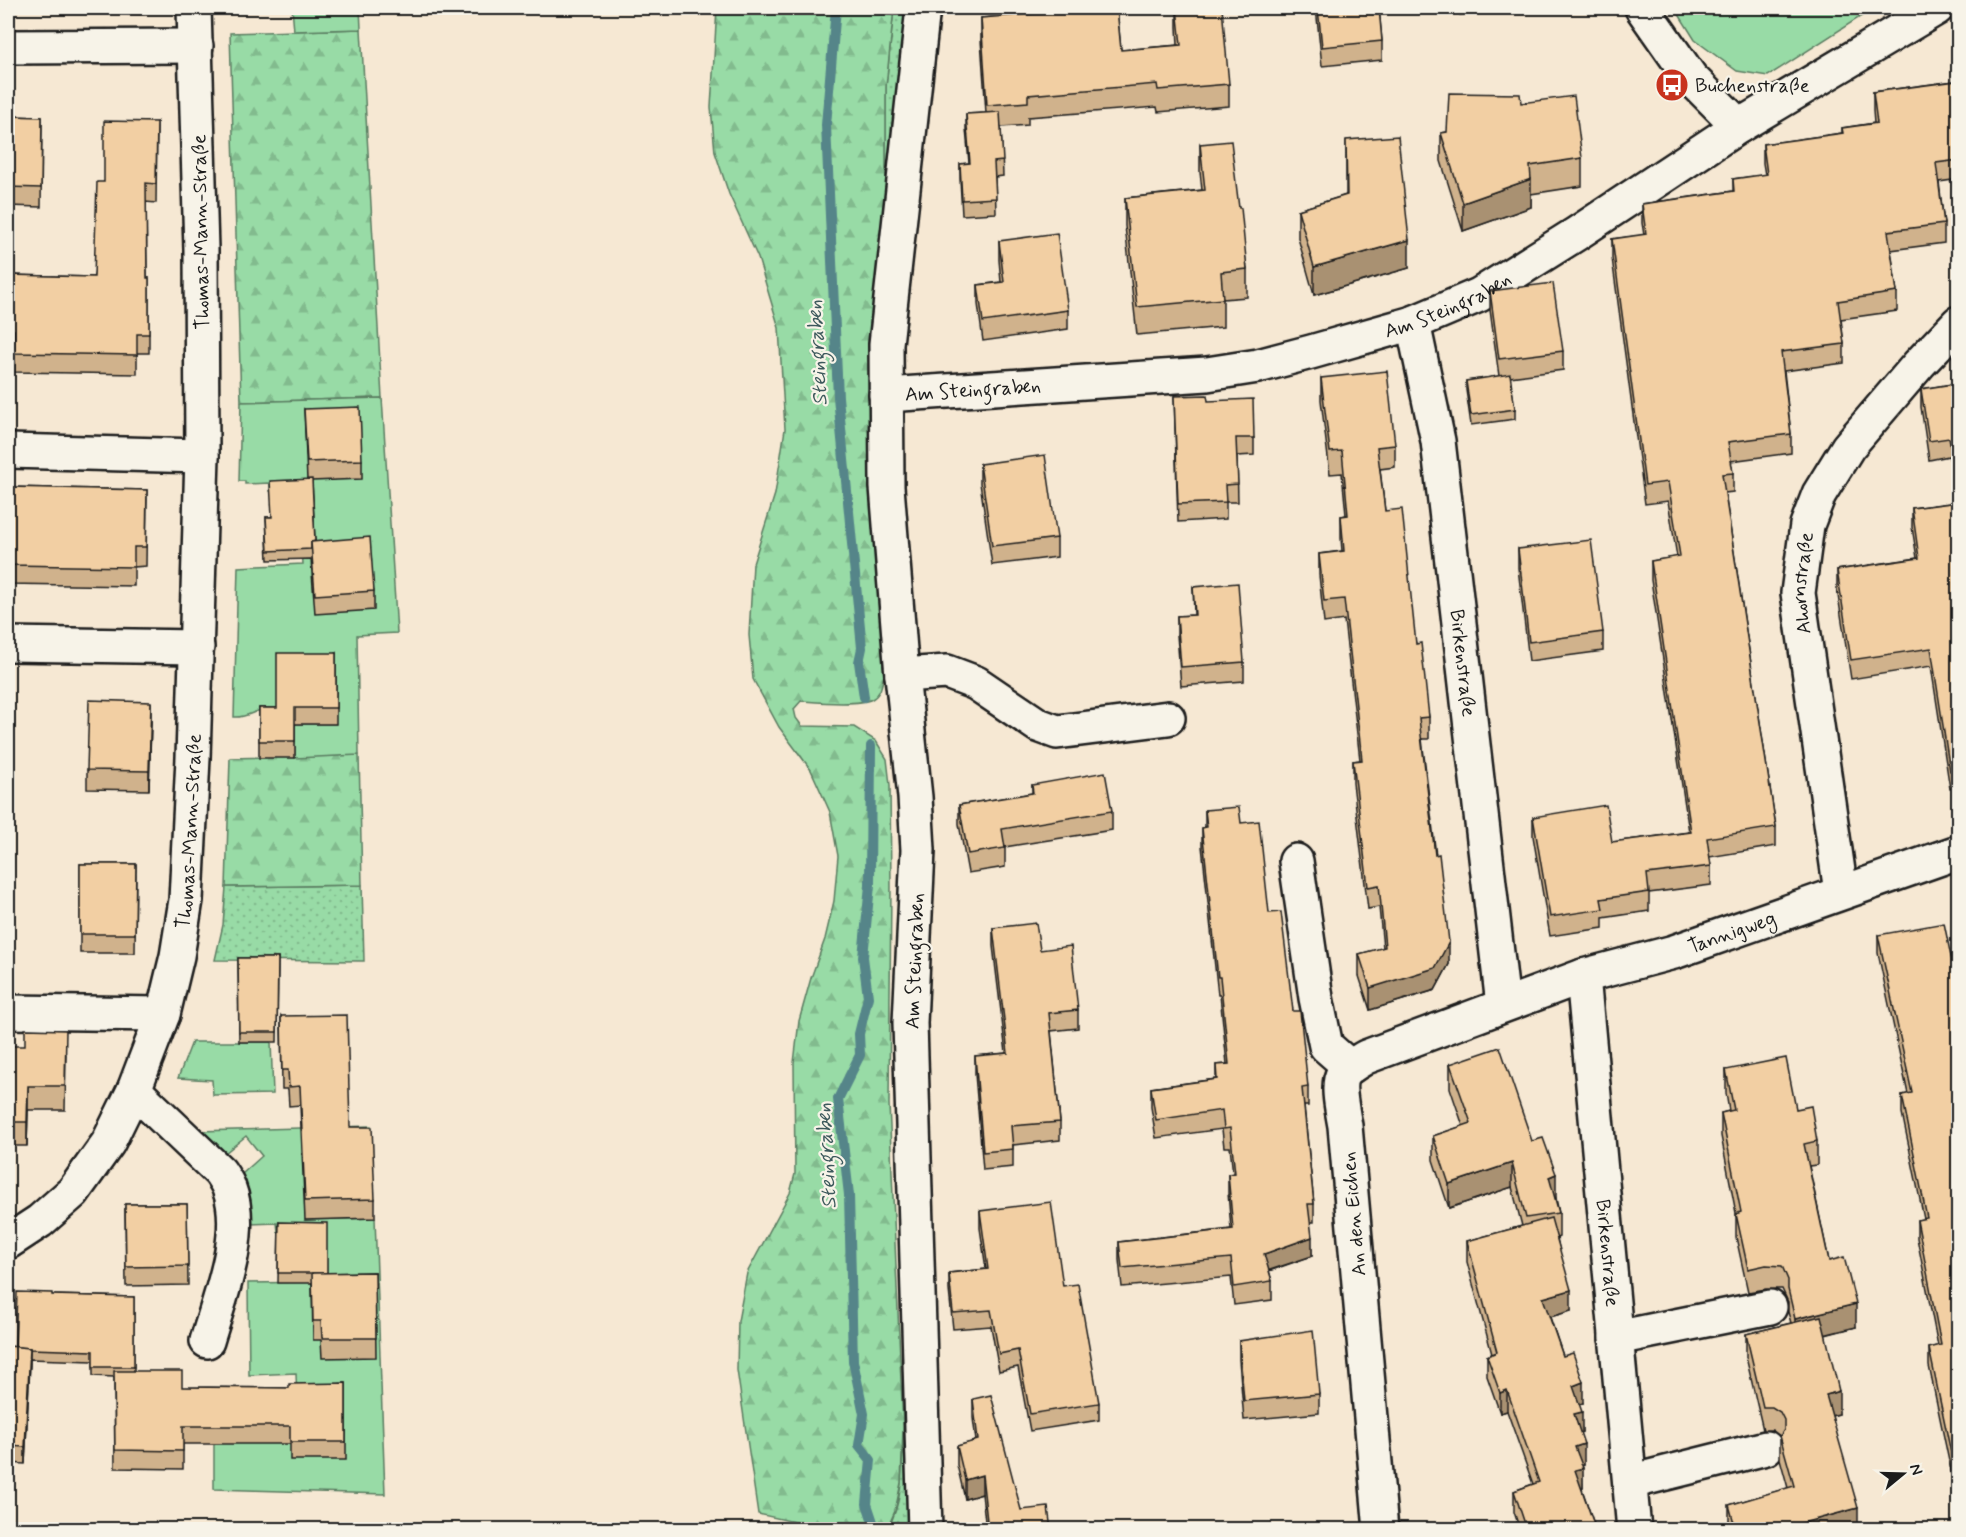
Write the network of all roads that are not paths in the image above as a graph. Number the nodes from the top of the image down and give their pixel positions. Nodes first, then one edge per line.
1 (194, 8) edge
2 (923, 8) edge
3 (1642, 8) edge
4 (1936, 8) edge
5 (8, 46) edge
6 (196, 46) junction
7 (1739, 126) junction
8 (1413, 323) junction
9 (1959, 323) edge
10 (886, 394) junction
11 (8, 451) edge
12 (202, 456) junction
13 (8, 644) edge
14 (197, 647) junction
15 (902, 675) junction
16 (1168, 718) dead end
17 (1959, 852) edge
18 (1296, 861) dead end
19 (1841, 892) junction
20 (1583, 976) junction
21 (1503, 1005) junction
22 (8, 1012) edge
23 (163, 1014) junction
24 (1350, 1067) junction
25 (134, 1089) junction
26 (8, 1242) edge
27 (1770, 1307) dead end
28 (1616, 1338) junction
29 (207, 1341) dead end
30 (1766, 1448) dead end
31 (1630, 1482) junction
32 (925, 1530) edge
33 (1381, 1530) edge
34 (1634, 1530) edge

1 - 6 street, Thomas-Mann-Straße
2 - 10 street, Am Steingraben
3 - 7 street
4 - 7 street, Am Steingraben
5 - 6 street
6 - 12 street, Thomas-Mann-Straße
7 - 8 street, Am Steingraben
8 - 10 street, Am Steingraben
8 - 21 street, Birkenstraße
9 - 19 street, Ahornstraße
10 - 15 street, Am Steingraben
11 - 12 street
12 - 14 street, Thomas-Mann-Straße
13 - 14 street
14 - 23 street, Thomas-Mann-Straße
15 - 16 street
15 - 32 street, Am Steingraben
17 - 19 street, Tannigweg
18 - 24 street
19 - 20 street, Tannigweg
20 - 21 street, Tannigweg
20 - 28 street, Birkenstraße
21 - 24 street
22 - 23 street
23 - 25 street, Thomas-Mann-Straße
24 - 33 street, An den Eichen
25 - 26 street, Thomas-Mann-Straße
25 - 29 street
27 - 28 street
28 - 31 street, Birkenstraße
30 - 31 street
31 - 34 street, Birkenstraße

